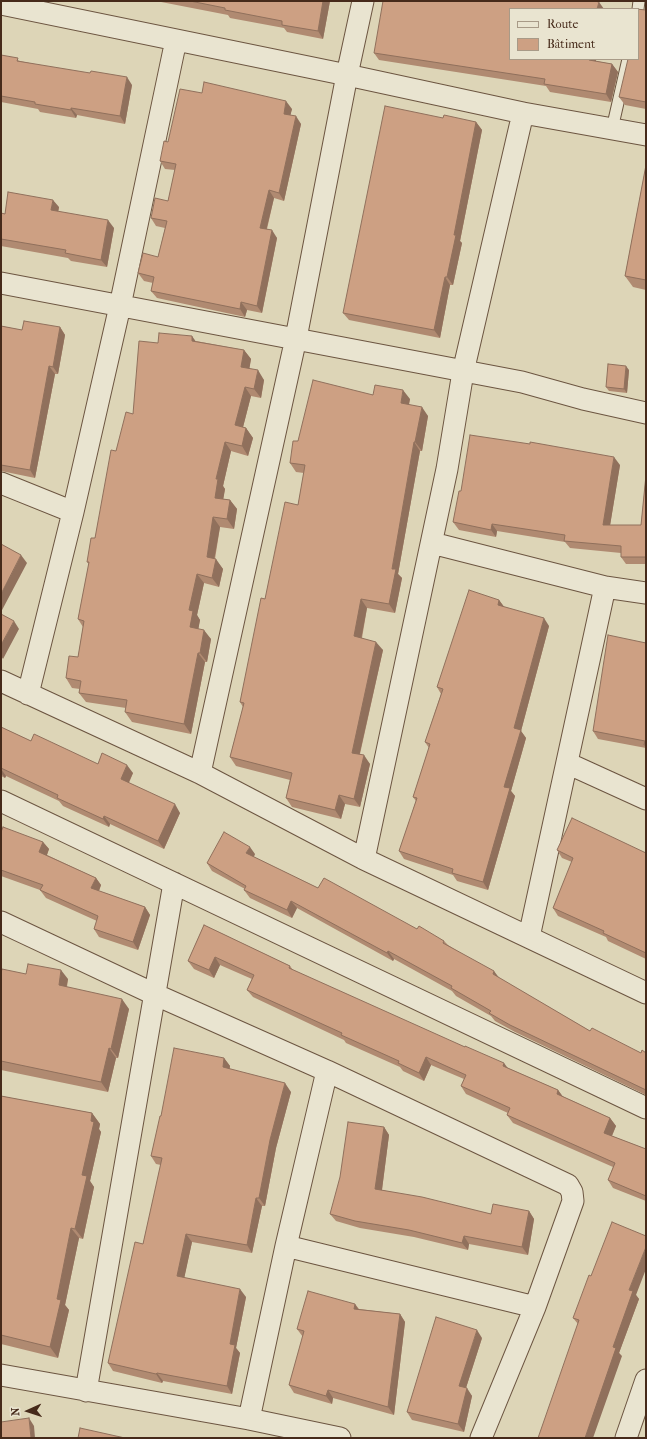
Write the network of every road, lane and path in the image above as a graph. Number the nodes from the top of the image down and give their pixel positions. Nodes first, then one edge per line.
1 (363, 1) edge
2 (1, 4) edge
3 (176, 40) junction
4 (628, 60) edge
5 (347, 75) junction
6 (523, 113) junction
7 (612, 128) junction
8 (646, 135) edge
9 (1, 283) edge
10 (120, 306) junction
11 (296, 338) junction
12 (463, 372) junction
13 (646, 413) edge
14 (1, 483) edge
15 (73, 512) junction
16 (432, 543) junction
17 (605, 587) junction
18 (646, 593) edge
19 (1, 681) edge
20 (28, 694) junction
21 (567, 763) junction
22 (200, 773) junction
23 (646, 799) edge
24 (1, 801) edge
25 (364, 859) junction
26 (174, 883) junction
27 (1, 922) edge
28 (529, 937) junction
29 (646, 993) edge
30 (154, 994) junction
31 (327, 1071) junction
32 (646, 1108) edge
33 (286, 1246) junction
34 (535, 1307) junction
35 (1, 1375) edge
36 (646, 1380) edge
37 (86, 1391) junction
38 (249, 1419) junction
39 (340, 1438) edge
40 (482, 1438) edge
41 (626, 1438) edge

1 - 5 street
2 - 3 street
3 - 5 street
3 - 10 street
4 - 7 lane
5 - 6 street
5 - 11 street
6 - 7 street
6 - 12 street
7 - 8 street
9 - 10 street
10 - 11 street
10 - 15 street
11 - 12 street
11 - 22 street
12 - 13 street
12 - 16 street
14 - 15 street
15 - 20 street
16 - 17 street
16 - 25 street
17 - 18 street
17 - 21 street
19 - 20 street
20 - 22 street
21 - 23 street
21 - 28 street
22 - 25 street
24 - 26 street
25 - 28 street
26 - 30 street
26 - 32 street
27 - 30 street
28 - 29 street
30 - 31 street
30 - 37 street
31 - 33 street
31 - 34 street
33 - 34 street
33 - 38 street
34 - 40 street
35 - 37 street
36 - 41 street
37 - 38 street
38 - 39 street

